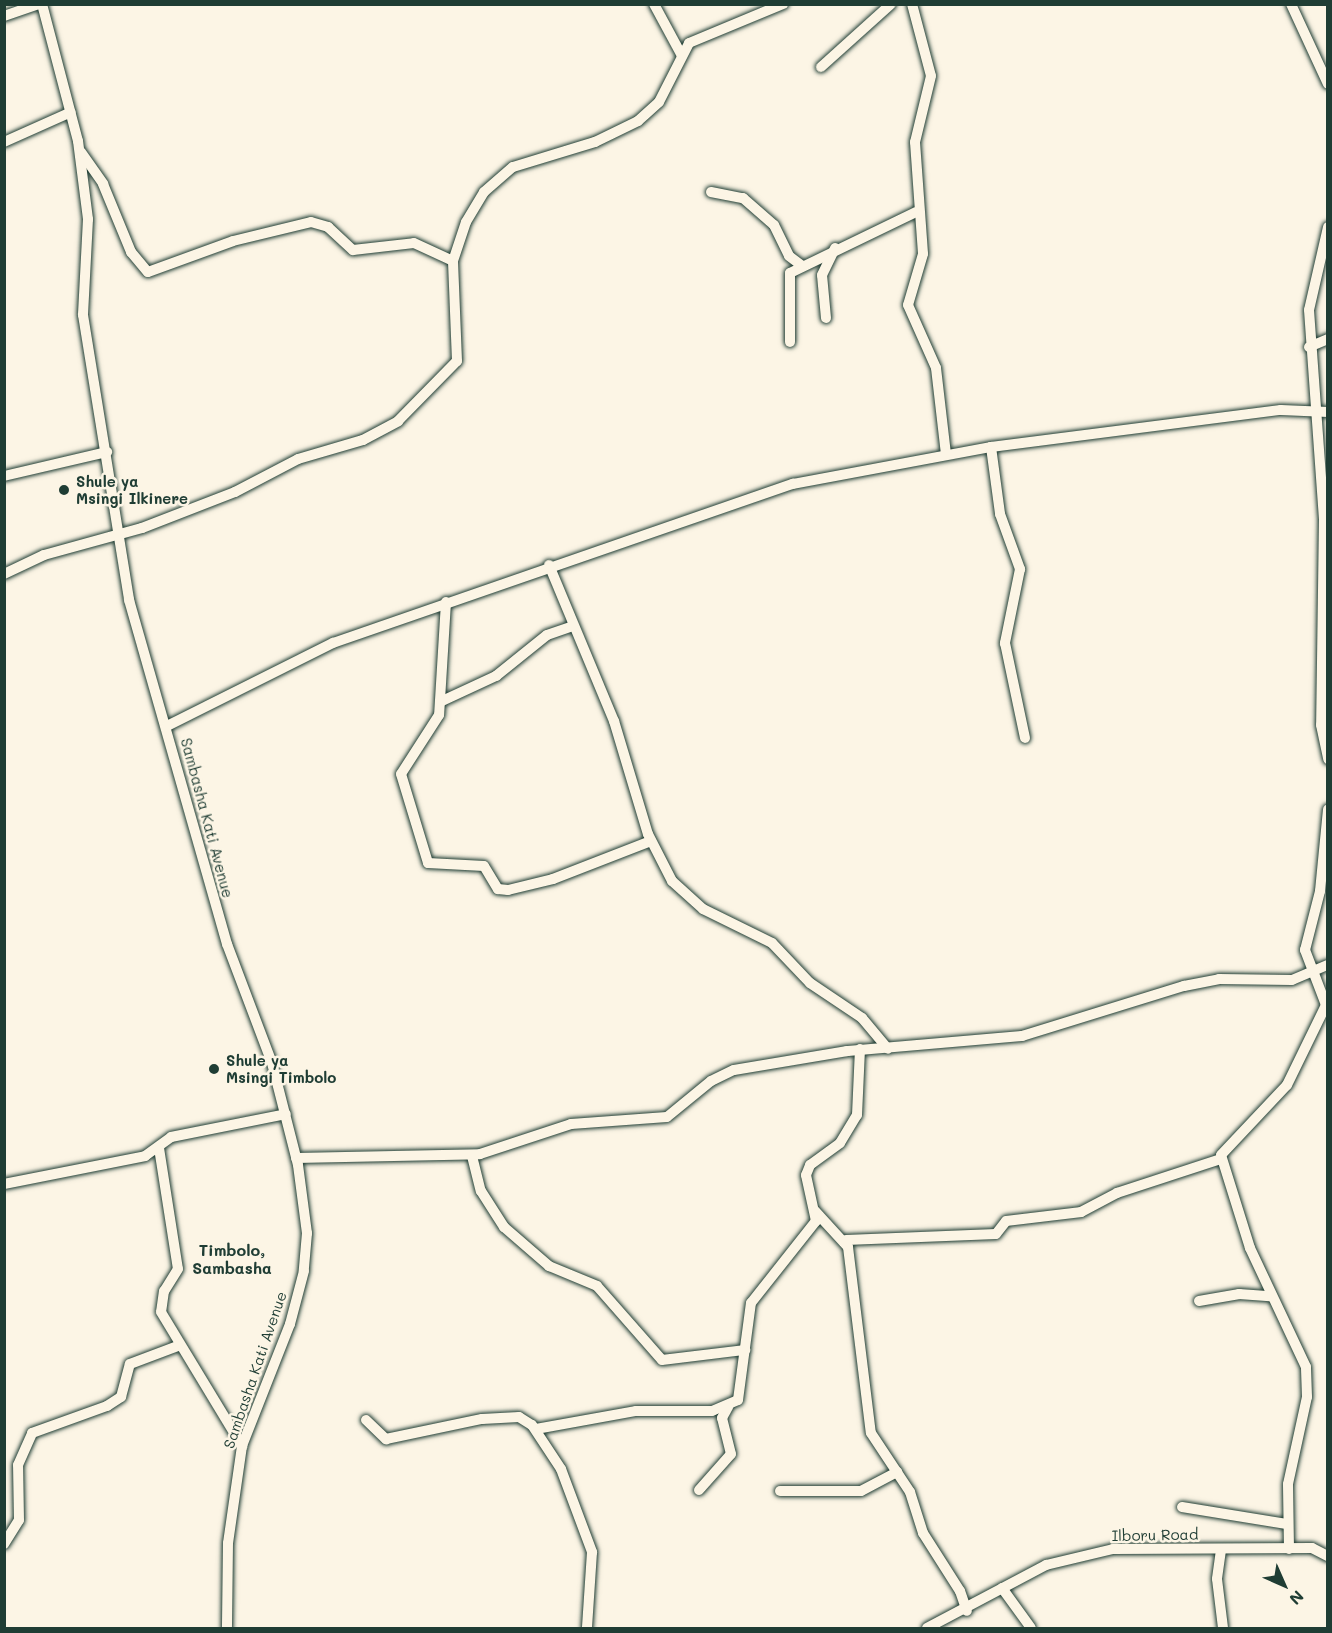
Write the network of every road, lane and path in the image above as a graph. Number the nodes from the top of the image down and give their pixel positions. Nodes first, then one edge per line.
1 (40, 4) edge
2 (654, 4) edge
3 (783, 4) edge
4 (891, 4) edge
5 (912, 4) edge
6 (1291, 4) edge
7 (4, 16) edge
8 (681, 54) junction
9 (821, 67) dead end
10 (1328, 84) edge
11 (71, 112) junction
12 (4, 141) edge
13 (80, 151) junction
14 (711, 192) dead end
15 (916, 212) junction
16 (1328, 228) edge
17 (837, 245) junction
18 (453, 261) junction
19 (801, 265) junction
20 (826, 318) dead end
21 (1328, 339) edge
22 (790, 342) dead end
23 (1309, 347) junction
24 (1313, 409) junction
25 (1328, 412) edge
26 (991, 447) junction
27 (107, 452) junction
28 (946, 454) junction
29 (4, 476) edge
30 (122, 534) junction
31 (549, 566) junction
32 (4, 574) edge
33 (446, 602) junction
34 (573, 626) junction
35 (442, 701) junction
36 (166, 726) junction
37 (1025, 738) dead end
38 (1328, 759) edge
39 (1328, 809) edge
40 (651, 841) junction
41 (1328, 965) edge
42 (1314, 974) junction
43 (860, 1049) junction
44 (888, 1049) junction
45 (286, 1114) junction
46 (159, 1148) junction
47 (472, 1156) junction
48 (296, 1158) junction
49 (1221, 1159) junction
50 (4, 1184) edge
51 (815, 1211) junction
52 (846, 1240) junction
53 (1270, 1296) junction
54 (1199, 1301) dead end
55 (178, 1346) junction
56 (745, 1350) junction
57 (728, 1407) junction
58 (366, 1420) dead end
59 (536, 1429) junction
60 (242, 1446) junction
61 (897, 1472) junction
62 (699, 1490) dead end
63 (780, 1491) dead end
64 (1182, 1507) dead end
65 (1287, 1524) junction
66 (4, 1544) edge
67 (1289, 1549) junction
68 (1221, 1550) junction
69 (1328, 1556) edge
70 (1002, 1588) junction
71 (967, 1611) junction
72 (227, 1629) edge
73 (587, 1629) edge
74 (927, 1629) edge
75 (1031, 1629) edge
76 (1223, 1629) edge

1 - 7 street
1 - 11 street, Sambasha Kati Avenue
2 - 8 street
3 - 8 street
4 - 9 street
5 - 15 street
6 - 10 street
8 - 18 street
11 - 12 street
11 - 13 street, Sambasha Kati Avenue
13 - 18 street
13 - 27 street, Sambasha Kati Avenue
14 - 19 street
15 - 17 street
15 - 28 street
16 - 23 street
17 - 19 street
17 - 20 street
18 - 30 street
19 - 22 street
21 - 23 street
23 - 24 street
24 - 25 street
24 - 26 street
24 - 38 street
26 - 28 street
26 - 37 street
27 - 29 street
27 - 30 street, Sambasha Kati Avenue
28 - 31 street
30 - 32 street
30 - 36 street, Sambasha Kati Avenue
31 - 33 street
31 - 34 street
33 - 35 street
33 - 36 street
34 - 35 street
34 - 40 street
35 - 40 street
36 - 45 street, Sambasha Kati Avenue
39 - 42 street
40 - 44 street
41 - 42 street
42 - 44 street
42 - 49 street
43 - 44 street
43 - 47 street
43 - 51 street
45 - 46 street
45 - 48 street, Sambasha Kati Avenue
46 - 50 street
46 - 55 street
47 - 48 street
47 - 56 street
48 - 60 street, Sambasha Kati Avenue
49 - 52 street
49 - 53 street
51 - 52 street
51 - 56 street
52 - 61 street
53 - 54 street
53 - 65 street
55 - 60 street
55 - 66 street
56 - 57 street
57 - 59 street
57 - 62 street
58 - 59 street
59 - 73 street
60 - 72 street, Sambasha Kati Avenue
61 - 63 street
61 - 71 street
64 - 65 street
65 - 67 street
67 - 68 street, Ilboru Road
67 - 69 street, Ilboru Road
68 - 70 street, Ilboru Road
68 - 76 street
70 - 71 street, Ilboru Road
70 - 75 street
71 - 74 street, Ilboru Road

